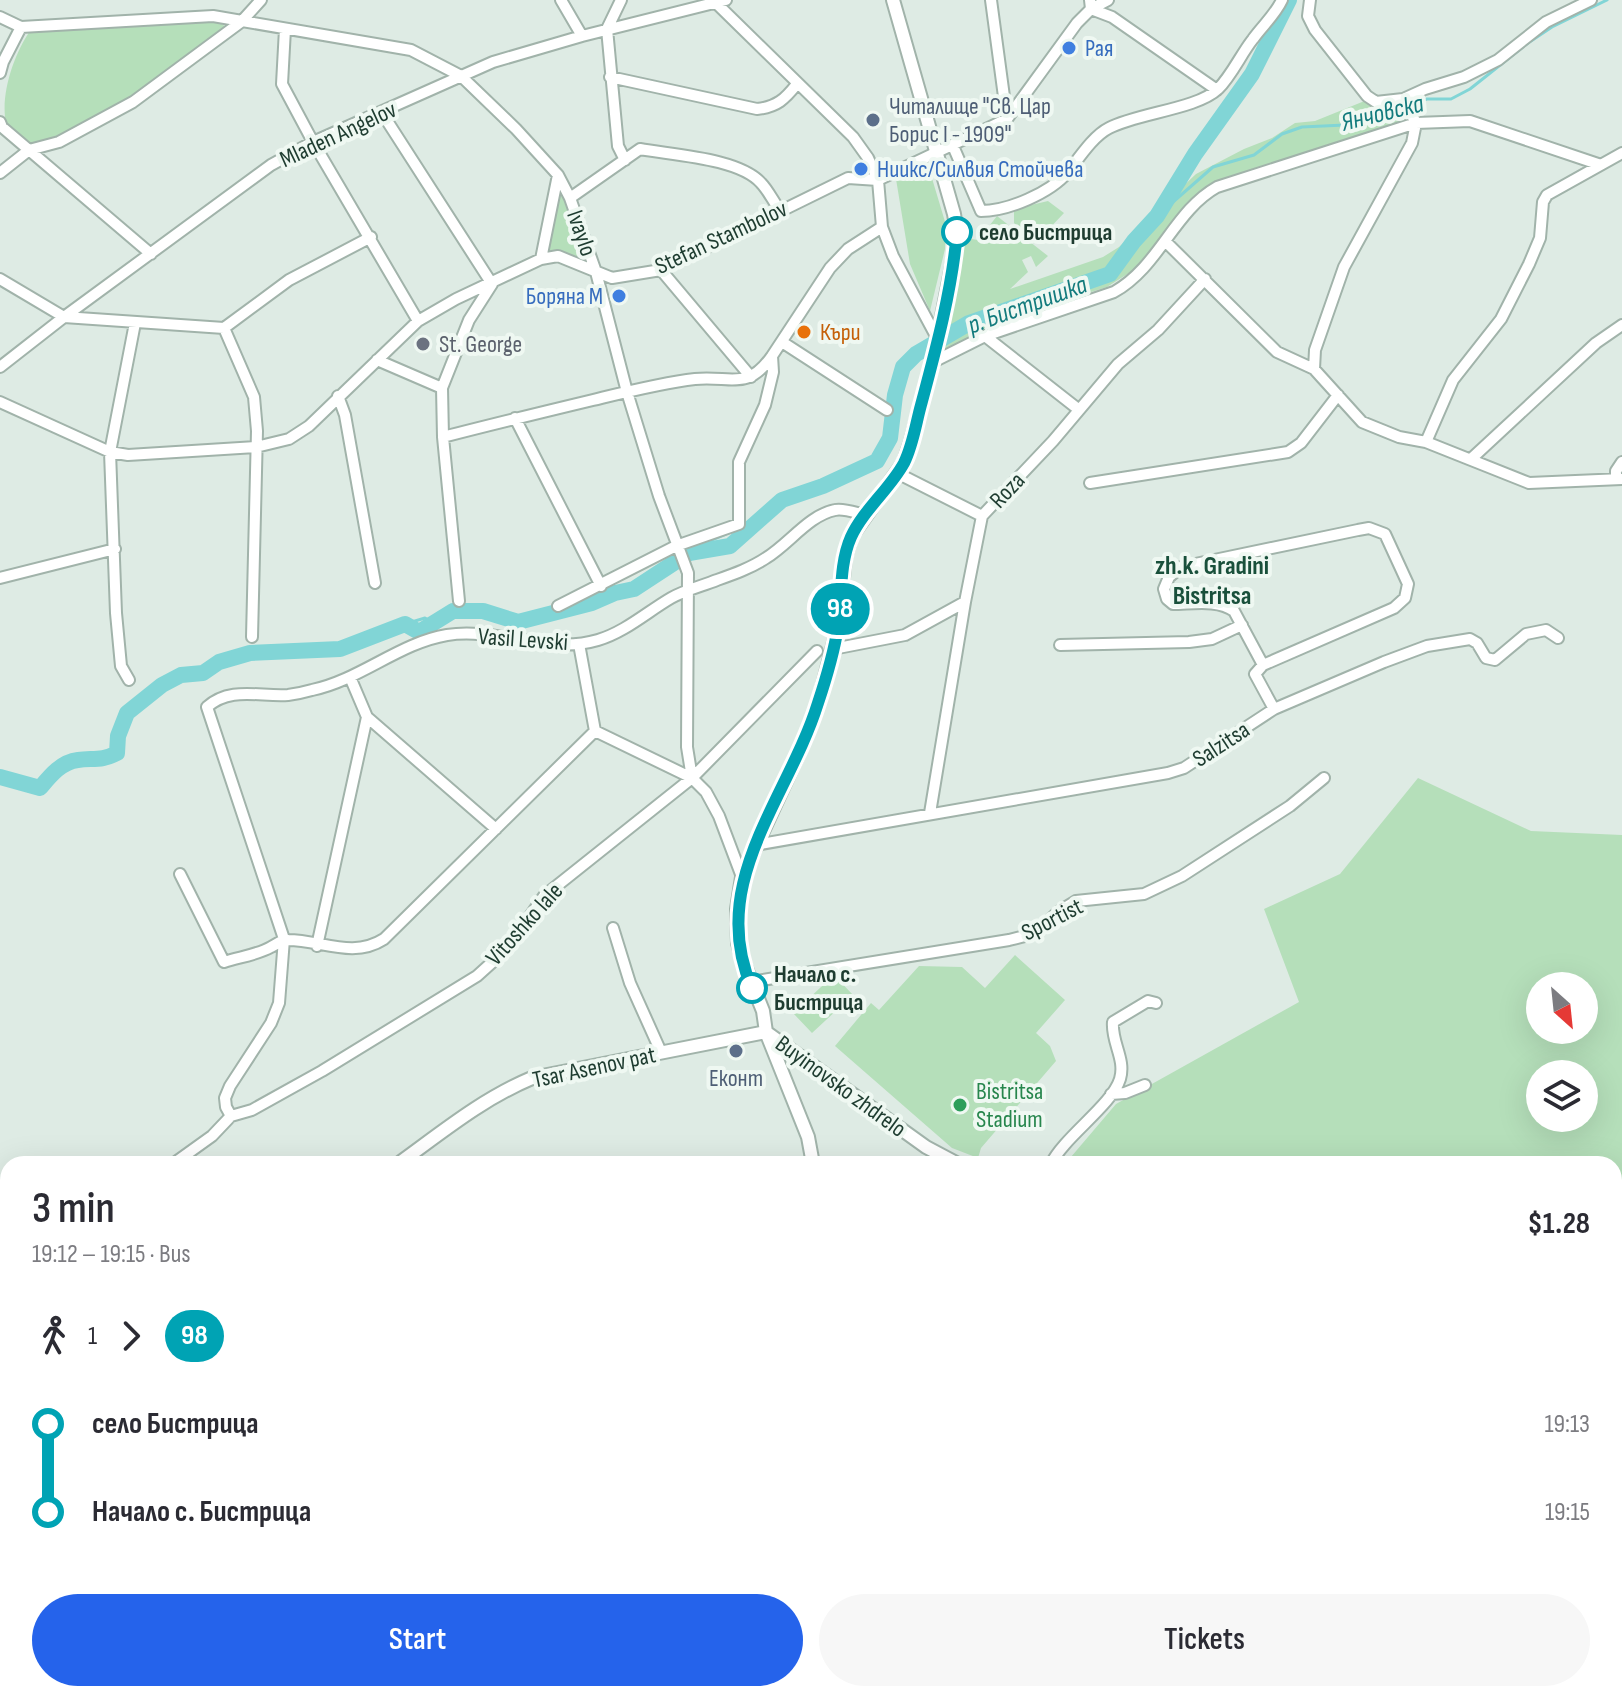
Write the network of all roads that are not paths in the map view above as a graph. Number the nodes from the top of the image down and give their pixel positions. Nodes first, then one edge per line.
1 (261, 0) edge
2 (561, 0) edge
3 (621, 0) edge
4 (893, 0) edge
5 (991, 0) edge
6 (1108, 0) edge
7 (1282, 0) edge
8 (1310, 0) edge
9 (1591, 0) edge
10 (721, 2) edge
11 (1090, 5) edge
12 (0, 17) edge
13 (241, 22) junction
14 (21, 27) junction
15 (285, 29) junction
16 (607, 29) junction
17 (582, 36) junction
18 (0, 73) edge
19 (461, 76) junction
20 (610, 77) junction
21 (797, 84) junction
22 (1217, 90) junction
23 (1405, 101) junction
24 (382, 113) junction
25 (1007, 119) junction
26 (1414, 121) junction
27 (0, 122) edge
28 (313, 142) junction
29 (953, 146) junction
30 (29, 150) junction
31 (938, 153) junction
32 (1622, 153) edge
33 (625, 160) junction
34 (1598, 164) junction
35 (0, 173) edge
36 (558, 175) junction
37 (878, 180) junction
38 (570, 198) junction
39 (779, 209) junction
40 (882, 227) junction
41 (371, 237) junction
42 (1166, 242) junction
43 (151, 254) junction
44 (541, 259) junction
45 (661, 270) junction
46 (596, 272) junction
47 (0, 279) edge
48 (1205, 279) junction
49 (492, 284) junction
50 (64, 317) junction
51 (418, 321) junction
52 (135, 323) junction
53 (1622, 325) edge
54 (224, 328) junction
55 (985, 336) junction
56 (937, 338) junction
57 (782, 342) junction
58 (772, 356) junction
59 (933, 359) junction
60 (377, 360) junction
61 (0, 367) edge
62 (1314, 369) junction
63 (751, 377) junction
64 (442, 388) junction
65 (627, 392) junction
66 (1338, 395) junction
67 (338, 396) junction
68 (0, 402) edge
69 (1078, 409) junction
70 (887, 410) dead end
71 (515, 418) junction
72 (443, 437) junction
73 (1426, 442) junction
74 (256, 447) junction
75 (110, 452) junction
76 (1471, 459) junction
77 (1622, 462) edge
78 (897, 473) junction
79 (1619, 479) edge
80 (1090, 483) dead end
81 (865, 515) junction
82 (982, 516) junction
83 (676, 546) junction
84 (115, 549) junction
85 (0, 578) edge
86 (375, 583) dead end
87 (601, 586) junction
88 (688, 590) junction
89 (459, 601) dead end
90 (965, 602) junction
91 (558, 606) dead end
92 (1242, 625) junction
93 (252, 637) dead end
94 (1558, 638) dead end
95 (579, 644) junction
96 (1060, 645) dead end
97 (833, 649) junction
98 (817, 651) dead end
99 (1263, 665) junction
100 (350, 677) junction
101 (129, 680) dead end
102 (1274, 709) junction
103 (367, 717) junction
104 (595, 731) junction
105 (692, 778) junction
106 (1324, 778) dead end
107 (930, 813) junction
108 (496, 829) junction
109 (755, 845) junction
110 (180, 874) dead end
111 (742, 877) junction
112 (613, 928) dead end
113 (284, 939) junction
114 (317, 946) junction
115 (750, 982) junction
116 (1156, 1003) dead end
117 (766, 1032) junction
118 (661, 1052) junction
119 (1145, 1085) dead end
120 (1111, 1094) junction
121 (231, 1116) junction
122 (184, 1156) edge
123 (409, 1156) edge
124 (812, 1156) edge
125 (943, 1156) edge
126 (1058, 1156) edge

1 - 13 street
2 - 17 street
3 - 16 street
4 - 31 street
5 - 25 street
6 - 11 street, Stefan Stambolov
7 - 22 street
8 - 23 street
9 - 23 street
10 - 16 street, Mladen Angelov
10 - 21 street
11 - 22 street
11 - 25 street, Stefan Stambolov
12 - 14 street, Ivaylo
13 - 14 street, Ivaylo
13 - 15 street, Ivaylo
13 - 30 street
14 - 18 street
15 - 19 street, Ivaylo
15 - 28 street
16 - 17 street, Mladen Angelov
16 - 20 street
17 - 19 street, Mladen Angelov
19 - 24 street, Mladen Angelov
19 - 36 street, Ivaylo
20 - 21 street
20 - 33 street
21 - 37 street
22 - 29 street
23 - 26 street
24 - 28 street, Mladen Angelov
24 - 49 street
25 - 29 street, Stefan Stambolov
26 - 34 street
26 - 42 street
26 - 62 street
27 - 30 street
28 - 41 street
28 - 43 street, Mladen Angelov
29 - 31 street, Stefan Stambolov
30 - 35 street
30 - 43 street
31 - 37 street, Stefan Stambolov
31 - 56 street
32 - 34 street
33 - 38 street
33 - 39 street
34 - 73 street
36 - 38 street, Ivaylo
36 - 44 street
37 - 39 street, Stefan Stambolov
37 - 40 street
38 - 46 street, Ivaylo
39 - 45 street, Stefan Stambolov
40 - 56 street
40 - 57 street
41 - 51 street
41 - 54 street
42 - 48 street
42 - 55 street
43 - 50 street, Mladen Angelov
44 - 46 street, Stefan Stambolov
44 - 49 street
45 - 46 street, Stefan Stambolov
45 - 63 street
46 - 65 street, Ivaylo
47 - 50 street
48 - 62 street
48 - 69 street, Roza
49 - 51 street
49 - 64 street
50 - 52 street
50 - 61 street, Mladen Angelov
51 - 60 street
52 - 54 street
52 - 75 street
53 - 76 street
54 - 74 street
55 - 59 street
55 - 69 street
56 - 59 street
57 - 58 street
57 - 70 street
58 - 63 street
58 - 83 street, Vasil Levski
59 - 78 street
60 - 64 street
60 - 67 street
62 - 66 street
63 - 65 street
64 - 72 street
65 - 71 street
65 - 83 street, Ivaylo
66 - 73 street
66 - 80 street
67 - 74 street
67 - 86 street
68 - 75 street
69 - 82 street, Roza
71 - 72 street
71 - 87 street
72 - 89 street
73 - 76 street
74 - 75 street
74 - 93 street
75 - 84 street
76 - 79 street
77 - 79 street
78 - 81 street
78 - 82 street
81 - 88 street, Vasil Levski
81 - 97 street
82 - 90 street, Roza
83 - 87 street, Vasil Levski
83 - 88 street, Ivaylo
84 - 85 street
84 - 101 street
87 - 91 street, Vasil Levski
88 - 95 street, Vasil Levski
88 - 105 street, Ivaylo
90 - 97 street
90 - 107 street, Roza
92 - 96 street
92 - 99 street
92 - 99 street
94 - 102 street, Salzitsa
95 - 100 street, Vasil Levski
95 - 104 street
97 - 109 street
98 - 105 street, Vitoshko lale
99 - 102 street
100 - 103 street
100 - 113 street, Vasil Levski
102 - 107 street, Salzitsa
103 - 108 street
103 - 114 street
104 - 105 street
104 - 108 street
105 - 111 street
105 - 121 street, Vitoshko lale
106 - 115 street, Sportist
107 - 109 street, Salzitsa
108 - 114 street
109 - 111 street
110 - 113 street
111 - 115 street
112 - 118 street
113 - 114 street
113 - 121 street
115 - 117 street
116 - 120 street
117 - 118 street, Tsar Asenov pat
117 - 124 street
117 - 125 street, Buyinovsko zhdrelo
118 - 123 street, Tsar Asenov pat
119 - 120 street
120 - 126 street
121 - 122 street

